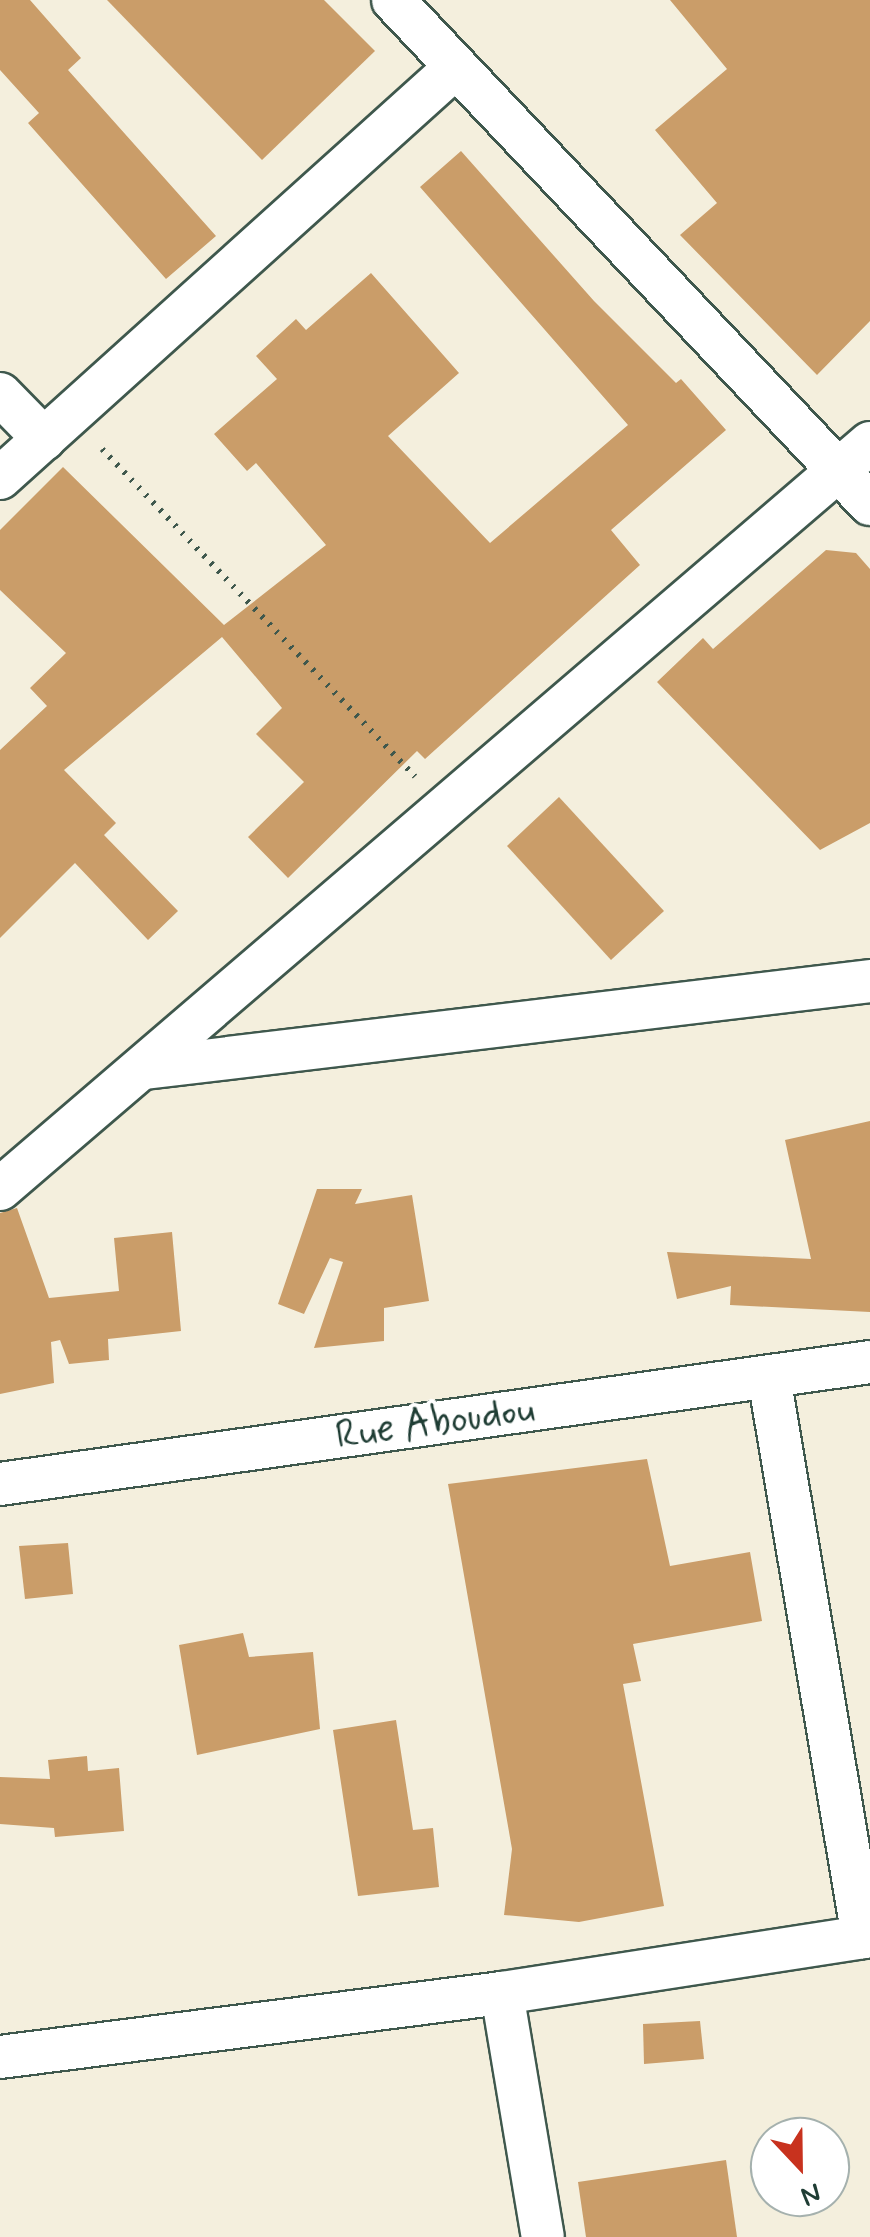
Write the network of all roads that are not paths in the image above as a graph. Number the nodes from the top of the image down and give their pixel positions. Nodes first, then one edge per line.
1 (393, 0) edge
2 (456, 67) junction
3 (0, 394) edge
4 (57, 428) junction
5 (855, 456) edge
6 (0, 478) edge
7 (870, 504) edge
8 (870, 981) edge
9 (145, 1068) junction
10 (4, 1177) edge
11 (870, 1362) edge
12 (769, 1377) junction
13 (0, 1484) edge
14 (866, 1937) edge
15 (502, 1993) junction
16 (0, 2057) edge
17 (543, 2237) edge

1 - 2 street
2 - 4 street
2 - 5 street
3 - 4 street
4 - 6 street
5 - 7 street
5 - 9 street
8 - 9 street
9 - 10 street
11 - 12 street, Rue Aboudou
12 - 13 street, Rue Aboudou
12 - 14 street
14 - 15 street
15 - 16 street
15 - 17 street

